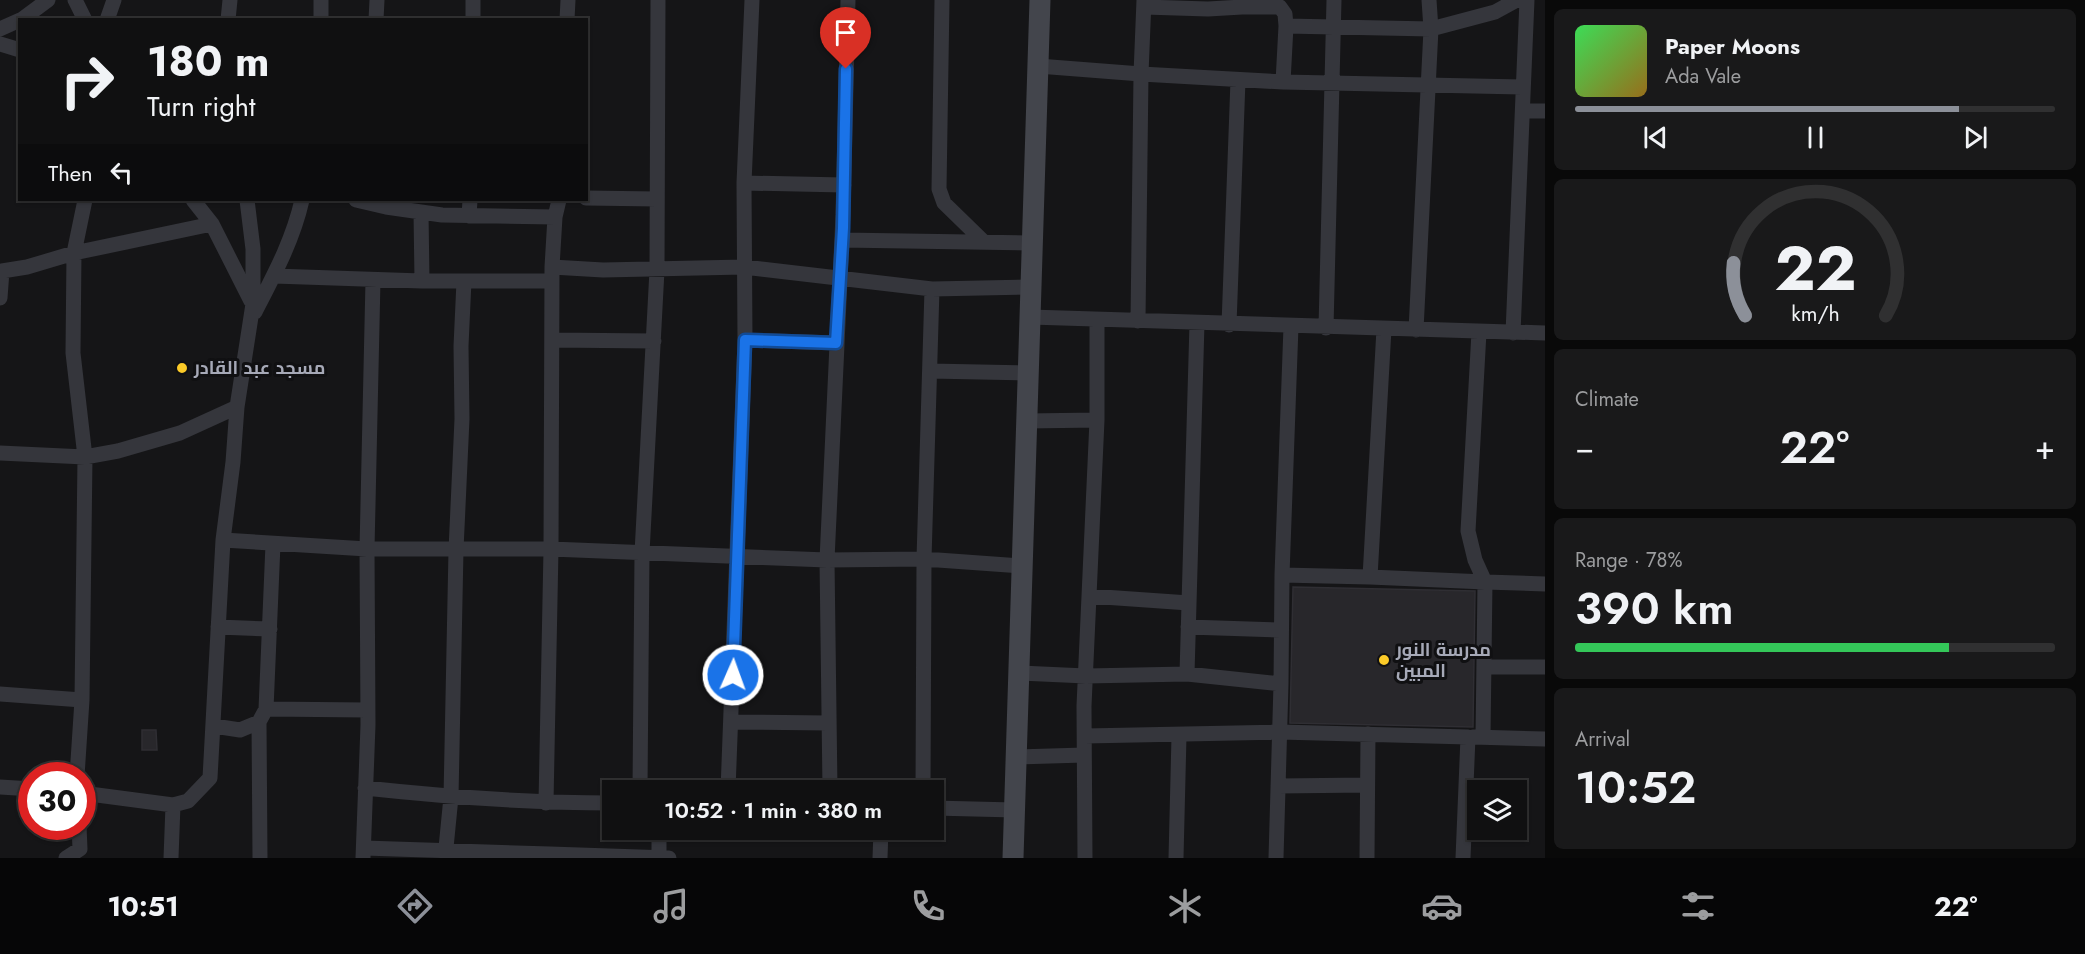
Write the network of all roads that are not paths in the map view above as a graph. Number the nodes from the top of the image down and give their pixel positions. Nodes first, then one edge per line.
1 (48, 0) edge
2 (75, 0) edge
3 (107, 0) edge
4 (114, 0) edge
5 (230, 0) edge
6 (321, 0) edge
7 (377, 0) edge
8 (473, 0) edge
9 (568, 0) edge
10 (658, 0) edge
11 (752, 0) edge
12 (848, 0) edge
13 (942, 0) edge
14 (1040, 0) edge
15 (1334, 0) edge
16 (1429, 0) edge
17 (1517, 0) edge
18 (1527, 0) edge
19 (1144, 3) edge
20 (1242, 3) edge
21 (23, 18) edge
22 (84, 18) edge
23 (107, 18) edge
24 (107, 18) edge
25 (228, 18) edge
26 (321, 18) edge
27 (376, 18) edge
28 (473, 18) edge
29 (567, 18) edge
30 (18, 21) edge
31 (1286, 26) junction
32 (1334, 26) junction
33 (0, 29) edge
34 (1431, 29) junction
35 (0, 44) edge
36 (18, 49) edge
37 (1038, 66) junction
38 (1141, 74) junction
39 (1238, 80) junction
40 (1283, 82) junction
41 (1332, 82) junction
42 (1430, 85) junction
43 (1522, 87) junction
44 (1523, 111) junction
45 (1545, 111) edge
46 (744, 183) junction
47 (844, 185) junction
48 (588, 198) edge
49 (657, 200) junction
50 (85, 201) edge
51 (194, 201) edge
52 (247, 201) edge
53 (302, 201) edge
54 (360, 201) edge
55 (470, 201) edge
56 (559, 201) edge
57 (421, 212) junction
58 (470, 216) junction
59 (555, 217) junction
60 (212, 224) junction
61 (842, 240) junction
62 (983, 241) junction
63 (1032, 243) junction
64 (74, 253) junction
65 (744, 267) junction
66 (657, 270) junction
67 (1, 271) edge
68 (552, 274) junction
69 (274, 276) junction
70 (841, 279) junction
71 (373, 280) junction
72 (422, 281) junction
73 (464, 281) junction
74 (1031, 287) junction
75 (932, 289) junction
76 (0, 298) edge
77 (252, 312) junction
78 (1030, 317) junction
79 (1097, 321) junction
80 (1138, 321) junction
81 (1197, 323) junction
82 (1229, 325) junction
83 (1291, 326) junction
84 (1326, 328) junction
85 (1384, 329) junction
86 (1416, 330) junction
87 (1479, 332) junction
88 (1513, 333) junction
89 (1545, 333) edge
90 (552, 340) junction
91 (654, 340) junction
92 (745, 340) junction
93 (836, 343) junction
94 (930, 371) junction
95 (1028, 373) junction
96 (237, 407) junction
97 (1097, 420) junction
98 (1027, 421) junction
99 (0, 453) edge
100 (85, 458) junction
101 (223, 540) junction
102 (273, 544) junction
103 (367, 549) junction
104 (551, 549) junction
105 (456, 550) junction
106 (642, 553) junction
107 (737, 555) junction
108 (924, 559) junction
109 (827, 560) junction
110 (1023, 566) junction
111 (1282, 575) junction
112 (1370, 577) junction
113 (1485, 582) junction
114 (1545, 584) edge
115 (1089, 596) junction
116 (1189, 603) junction
117 (218, 627) junction
118 (1188, 627) junction
119 (270, 629) junction
120 (1281, 630) junction
121 (1485, 667) junction
122 (1545, 667) edge
123 (1020, 673) junction
124 (1187, 674) junction
125 (1086, 676) junction
126 (1281, 684) junction
127 (0, 694) edge
128 (82, 700) junction
129 (367, 710) junction
130 (263, 715) junction
131 (731, 722) junction
132 (828, 723) junction
133 (214, 726) junction
134 (1280, 732) junction
135 (1368, 734) junction
136 (1085, 736) junction
137 (1179, 736) junction
138 (1475, 737) junction
139 (1545, 739) edge
140 (1084, 756) junction
141 (1017, 757) junction
142 (78, 762) edge
143 (640, 780) edge
144 (729, 780) edge
145 (830, 780) edge
146 (923, 780) edge
147 (1367, 785) junction
148 (0, 786) edge
149 (1278, 786) junction
150 (18, 788) edge
151 (365, 788) junction
152 (96, 795) edge
153 (451, 797) junction
154 (546, 803) junction
155 (602, 803) edge
156 (173, 805) junction
157 (944, 808) edge
158 (1015, 810) junction
159 (659, 840) edge
160 (881, 840) edge
161 (79, 853) edge
162 (363, 853) edge
163 (445, 854) edge
164 (550, 856) edge
165 (636, 857) edge
166 (66, 858) edge
167 (171, 858) edge
168 (260, 858) edge
169 (659, 858) edge
170 (669, 858) edge
171 (880, 858) edge
172 (1013, 858) edge
173 (1085, 858) edge
174 (1176, 858) edge
175 (1276, 858) edge
176 (1366, 858) edge
177 (1463, 858) edge

1 - 21 street
2 - 22 street
3 - 23 street
4 - 24 street
5 - 25 street
6 - 26 street
7 - 27 street
8 - 28 street
9 - 29 street
10 - 49 street
11 - 46 street
12 - 47 street
13 - 62 street
14 - 37 street
15 - 32 street
16 - 34 street
17 - 34 street
18 - 43 street
19 - 20 street
19 - 38 street
20 - 31 street
30 - 33 street
31 - 32 street
31 - 40 street
32 - 34 street
32 - 41 street
34 - 42 street
35 - 36 street
37 - 38 street
37 - 63 street
38 - 39 street
38 - 80 street
39 - 40 street
39 - 82 street
40 - 41 street
41 - 42 street
41 - 84 street
42 - 43 street
42 - 86 street
43 - 44 street
44 - 45 street
44 - 88 street
46 - 47 street
46 - 65 street
47 - 61 street
48 - 49 street
49 - 66 street
50 - 64 street
51 - 60 street
52 - 77 street
53 - 69 street
54 - 57 street
55 - 58 street
56 - 59 street
57 - 58 street
57 - 72 street
58 - 59 street
59 - 68 street
60 - 64 street
60 - 77 street
61 - 62 street
61 - 70 street
62 - 63 street
63 - 74 street
64 - 67 street
64 - 100 street
65 - 66 street
65 - 70 street
65 - 92 street
66 - 68 street
66 - 91 street
67 - 76 street
68 - 73 street
68 - 90 street
69 - 71 street
69 - 77 street
70 - 75 street
70 - 93 street
71 - 72 street
71 - 103 street
72 - 73 street
73 - 105 street
74 - 75 street
74 - 78 street
75 - 94 street
77 - 96 street
78 - 79 street
78 - 95 street
79 - 80 street
79 - 97 street
80 - 81 street
81 - 82 street
81 - 116 street
82 - 83 street
83 - 84 street
83 - 111 street
84 - 85 street
85 - 86 street
85 - 112 street
86 - 87 street
87 - 88 street
87 - 113 street
88 - 89 street
90 - 91 street
90 - 104 street
91 - 106 street
92 - 93 street
92 - 107 street
93 - 109 street
94 - 95 street
94 - 108 street
95 - 98 street
96 - 100 street
96 - 101 street
97 - 98 street
97 - 115 street
98 - 110 street
99 - 100 street
100 - 128 street
101 - 102 street
101 - 117 street
102 - 103 street
102 - 119 street
103 - 105 street
103 - 129 street
104 - 105 street
104 - 106 street
104 - 154 street
105 - 153 street
106 - 107 street
106 - 143 street
107 - 109 street
107 - 131 street
108 - 109 street
108 - 110 street
108 - 146 street
109 - 132 street
110 - 123 street
111 - 112 street
111 - 120 street
112 - 113 street
113 - 114 street
113 - 121 street
115 - 116 street
115 - 125 street
116 - 118 street
117 - 119 street
117 - 133 street
118 - 120 street
118 - 124 street
119 - 130 street
120 - 126 street
121 - 122 street
121 - 138 street
123 - 125 street
123 - 141 street
124 - 125 street
124 - 126 street
125 - 136 street
126 - 134 street
127 - 128 street
128 - 142 street
129 - 130 street
129 - 151 street
130 - 133 street
130 - 168 street
131 - 132 street
131 - 144 street
132 - 145 street
133 - 156 street
134 - 135 street
134 - 137 street
134 - 149 street
135 - 138 street
135 - 147 street
136 - 137 street
136 - 140 street
137 - 174 street
138 - 139 street
138 - 177 street
140 - 141 street
140 - 173 street
141 - 158 street
147 - 149 street
147 - 176 street
148 - 150 street
149 - 175 street
151 - 153 street
151 - 162 street
152 - 156 street
153 - 154 street
153 - 163 street
154 - 155 street
156 - 167 street
157 - 158 street
158 - 172 street
159 - 169 street
160 - 171 street
161 - 166 street
162 - 163 street
163 - 164 street
164 - 165 street
165 - 169 street
169 - 170 street

